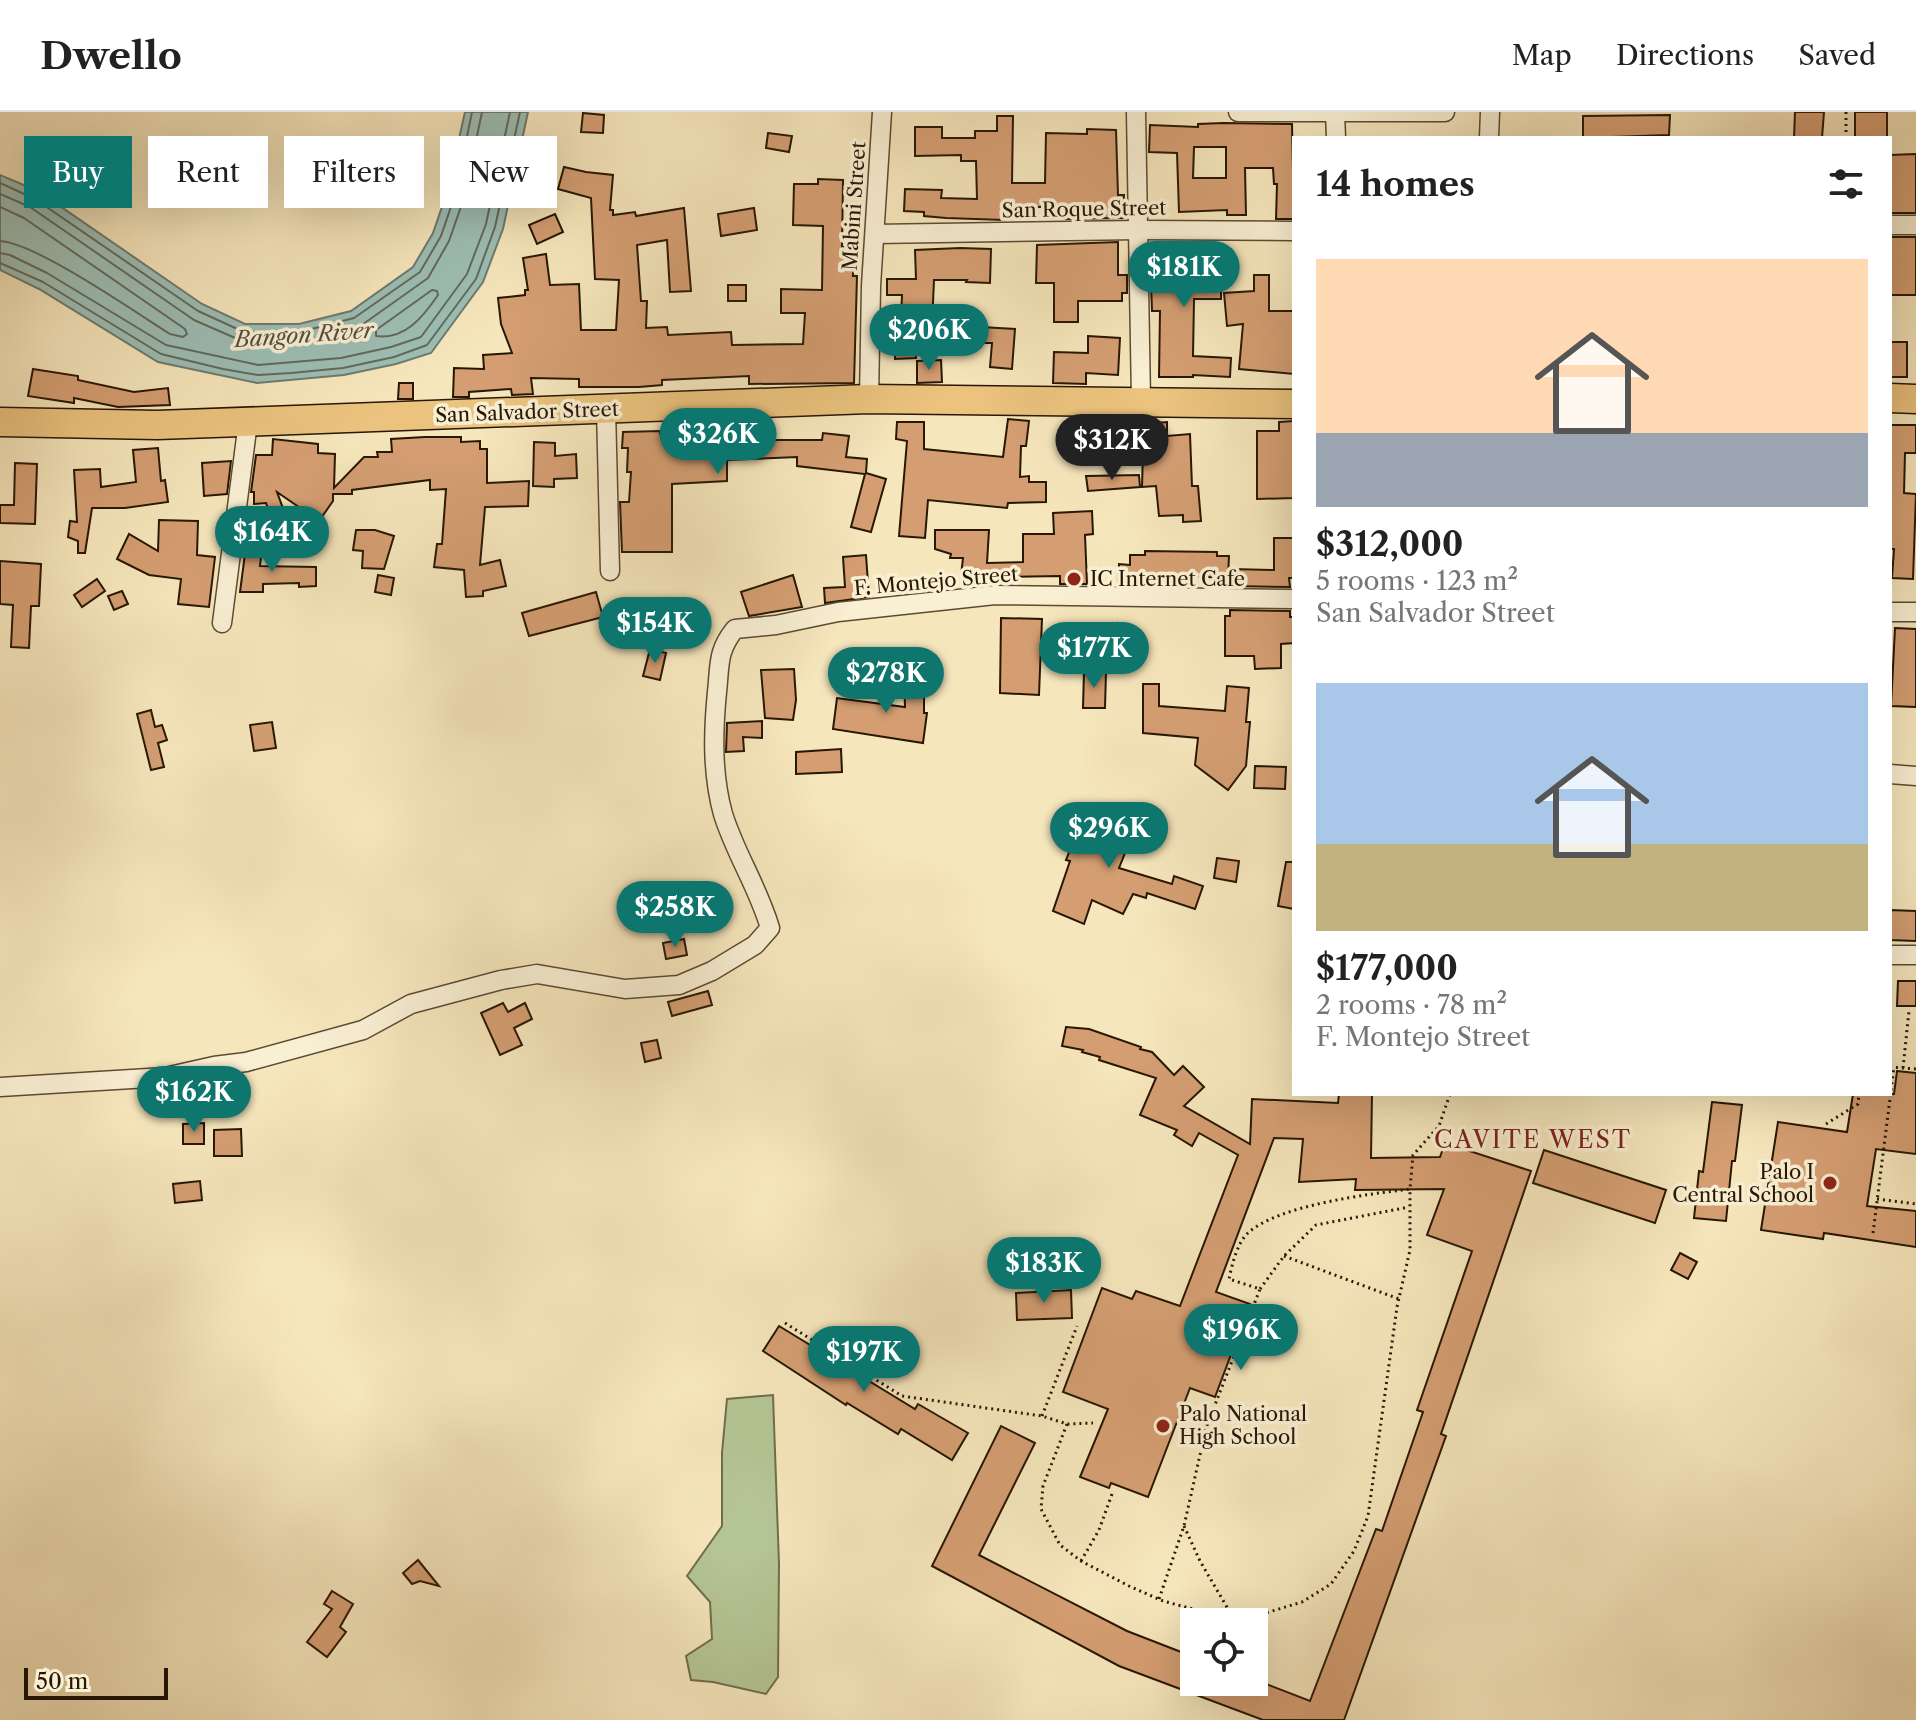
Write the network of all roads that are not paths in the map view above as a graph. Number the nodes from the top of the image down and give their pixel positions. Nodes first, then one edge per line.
1 (882, 112) edge
2 (1136, 112) edge
3 (1238, 112) edge
4 (1445, 112) edge
5 (1490, 112) edge
6 (1335, 113) edge
7 (1336, 136) edge
8 (1489, 136) edge
9 (1892, 225) edge
10 (1916, 225) edge
11 (1139, 230) junction
12 (1292, 231) edge
13 (875, 234) junction
14 (1892, 398) edge
15 (869, 399) junction
16 (1916, 399) edge
17 (1141, 401) junction
18 (1292, 404) edge
19 (606, 409) junction
20 (0, 422) edge
21 (248, 422) junction
22 (610, 571) dead end
23 (1292, 599) edge
24 (1892, 612) edge
25 (1916, 612) edge
26 (222, 623) dead end
27 (1892, 774) edge
28 (1916, 776) edge
29 (1892, 955) edge
30 (1916, 955) edge
31 (0, 1087) edge

1 - 13 street, Mabini Street
2 - 11 street
3 - 6 street
4 - 6 street
5 - 8 street
6 - 7 street
9 - 10 street
11 - 12 street, San Roque Street
11 - 13 street, San Roque Street
11 - 17 street
13 - 15 street, Mabini Street
14 - 16 highway
15 - 17 highway, San Salvador Street
15 - 19 highway, San Salvador Street
17 - 18 highway, San Salvador Street
19 - 21 highway, San Salvador Street
19 - 22 street
20 - 21 highway, San Salvador Street
21 - 26 street
23 - 31 street, F. Montejo Street
24 - 25 street
27 - 28 street
29 - 30 street

